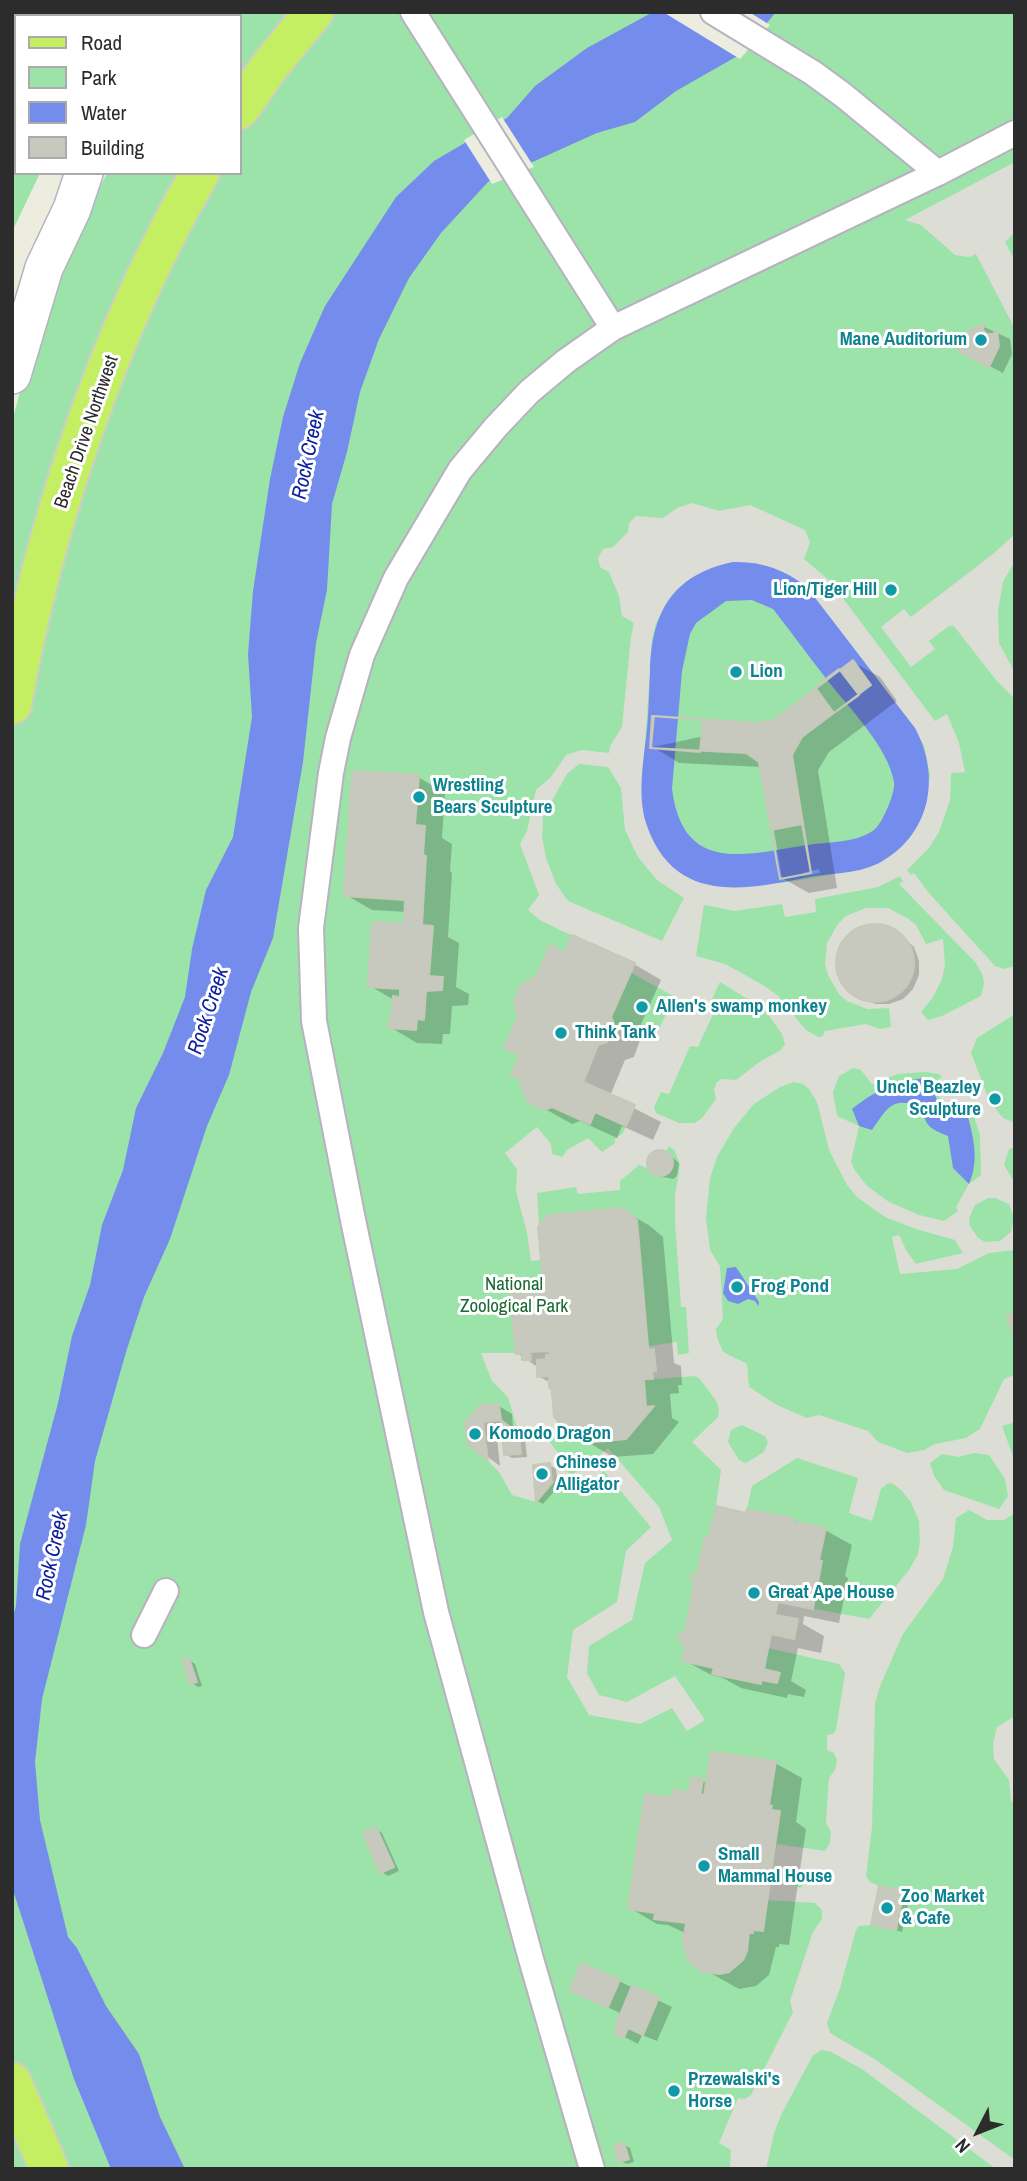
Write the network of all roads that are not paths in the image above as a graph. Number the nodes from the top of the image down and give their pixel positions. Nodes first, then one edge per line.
1 (314, 12) edge
2 (412, 12) edge
3 (713, 12) edge
4 (242, 106) edge
5 (1015, 133) edge
6 (938, 173) junction
7 (74, 175) edge
8 (82, 175) edge
9 (199, 175) edge
10 (12, 290) edge
11 (613, 328) junction
12 (12, 375) edge
13 (12, 705) edge
14 (166, 1591) dead end
15 (144, 1635) dead end
16 (12, 2082) edge
17 (49, 2169) edge
18 (592, 2169) edge

1 - 4 main road
2 - 11 street
3 - 6 street
5 - 6 street
6 - 11 street
7 - 10 street
8 - 12 street
9 - 13 main road, Beach Drive Northwest
11 - 18 street
14 - 15 street
16 - 17 main road

